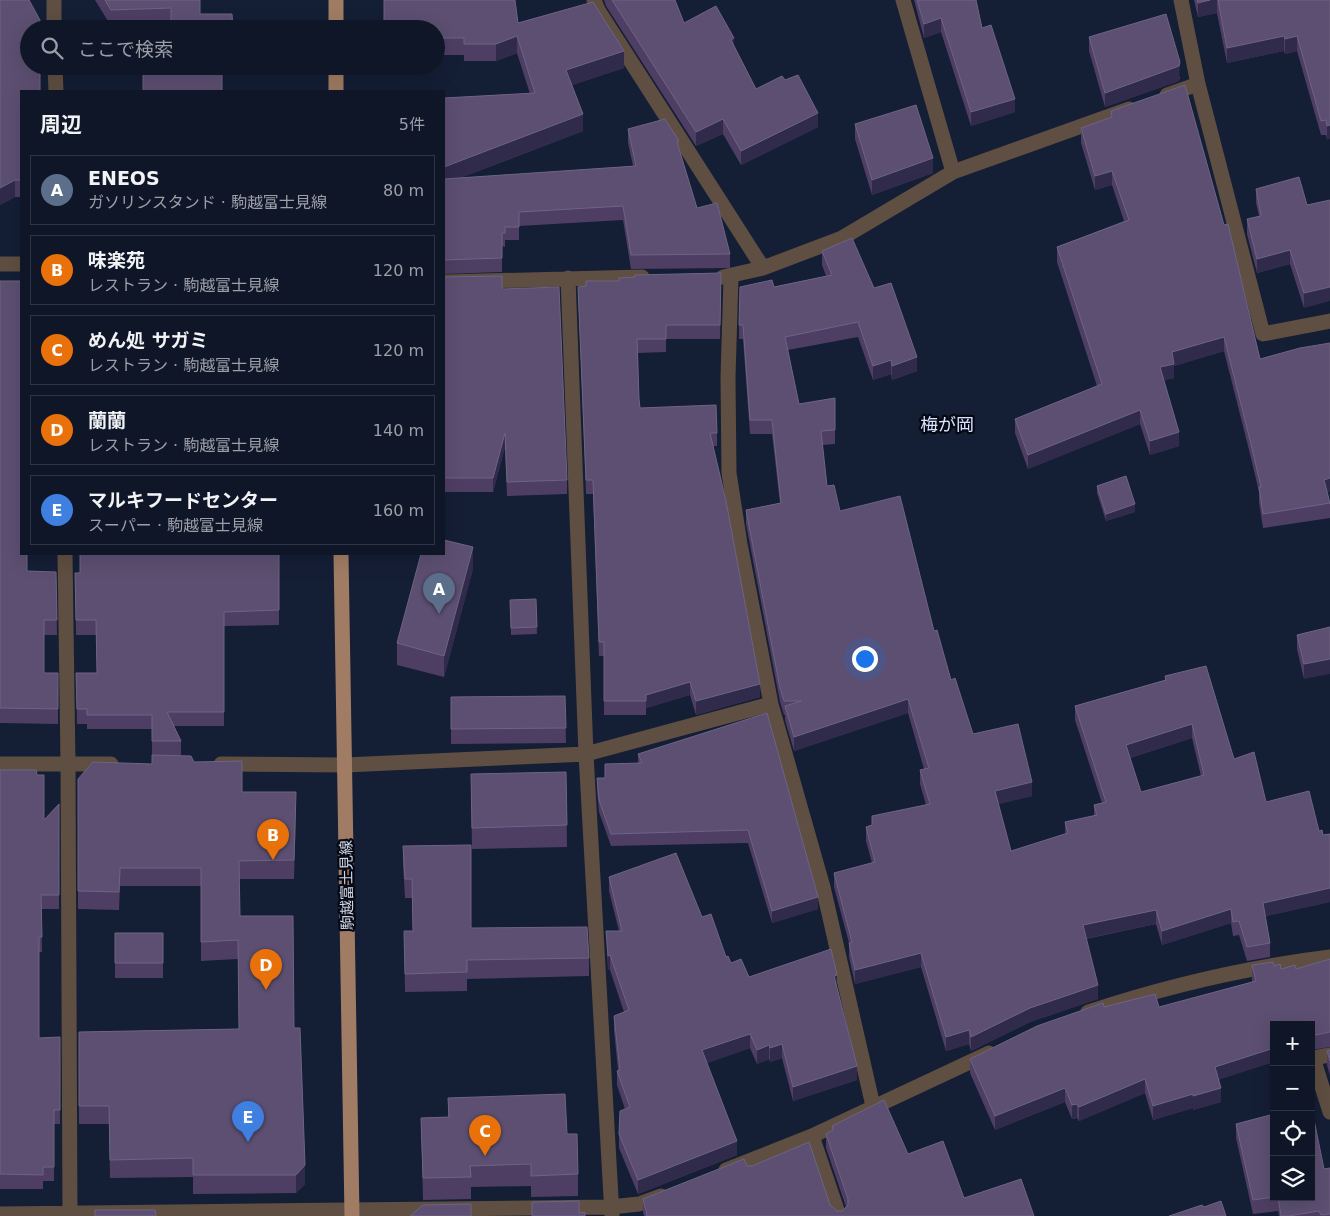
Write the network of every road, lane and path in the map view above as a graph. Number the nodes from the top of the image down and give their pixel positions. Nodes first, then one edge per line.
1 (54, 0) edge
2 (336, 0) edge
3 (594, 0) edge
4 (903, 0) edge
5 (1181, 0) edge
6 (54, 20) edge
7 (336, 20) edge
8 (55, 75) edge
9 (336, 75) edge
10 (1198, 84) junction
11 (56, 90) edge
12 (336, 90) edge
13 (953, 172) junction
14 (0, 264) edge
15 (20, 264) edge
16 (763, 268) junction
17 (654, 277) edge
18 (712, 277) edge
19 (731, 277) junction
20 (568, 278) junction
21 (445, 282) edge
22 (1330, 321) edge
23 (65, 555) edge
24 (341, 555) edge
25 (771, 704) junction
26 (586, 754) junction
27 (0, 764) edge
28 (68, 764) junction
29 (128, 764) edge
30 (207, 764) edge
31 (345, 765) junction
32 (1330, 957) edge
33 (1078, 1016) edge
34 (1000, 1048) edge
35 (1330, 1055) edge
36 (873, 1106) junction
37 (1330, 1112) edge
38 (812, 1136) junction
39 (712, 1176) edge
40 (675, 1190) edge
41 (611, 1211) edge
42 (0, 1214) edge
43 (352, 1214) edge
44 (70, 1215) edge
45 (839, 1216) edge

1 - 6 street
2 - 7 main road
3 - 16 street
4 - 13 street
5 - 10 street
8 - 11 street
9 - 12 main road
10 - 13 street
10 - 22 street
13 - 16 street
14 - 15 street
16 - 19 street
17 - 20 street
18 - 19 street
19 - 25 street
20 - 21 street
20 - 26 street
23 - 28 street
24 - 31 main road, 駒越富士見線
25 - 26 street
25 - 36 street
26 - 31 street
26 - 41 street
27 - 28 street
28 - 29 street
28 - 44 street
30 - 31 street
31 - 43 main road, 駒越富士見線
32 - 33 street
34 - 36 street
35 - 37 street
36 - 38 street
38 - 39 street
38 - 45 street
40 - 41 street
41 - 43 street
42 - 44 street
43 - 44 street

